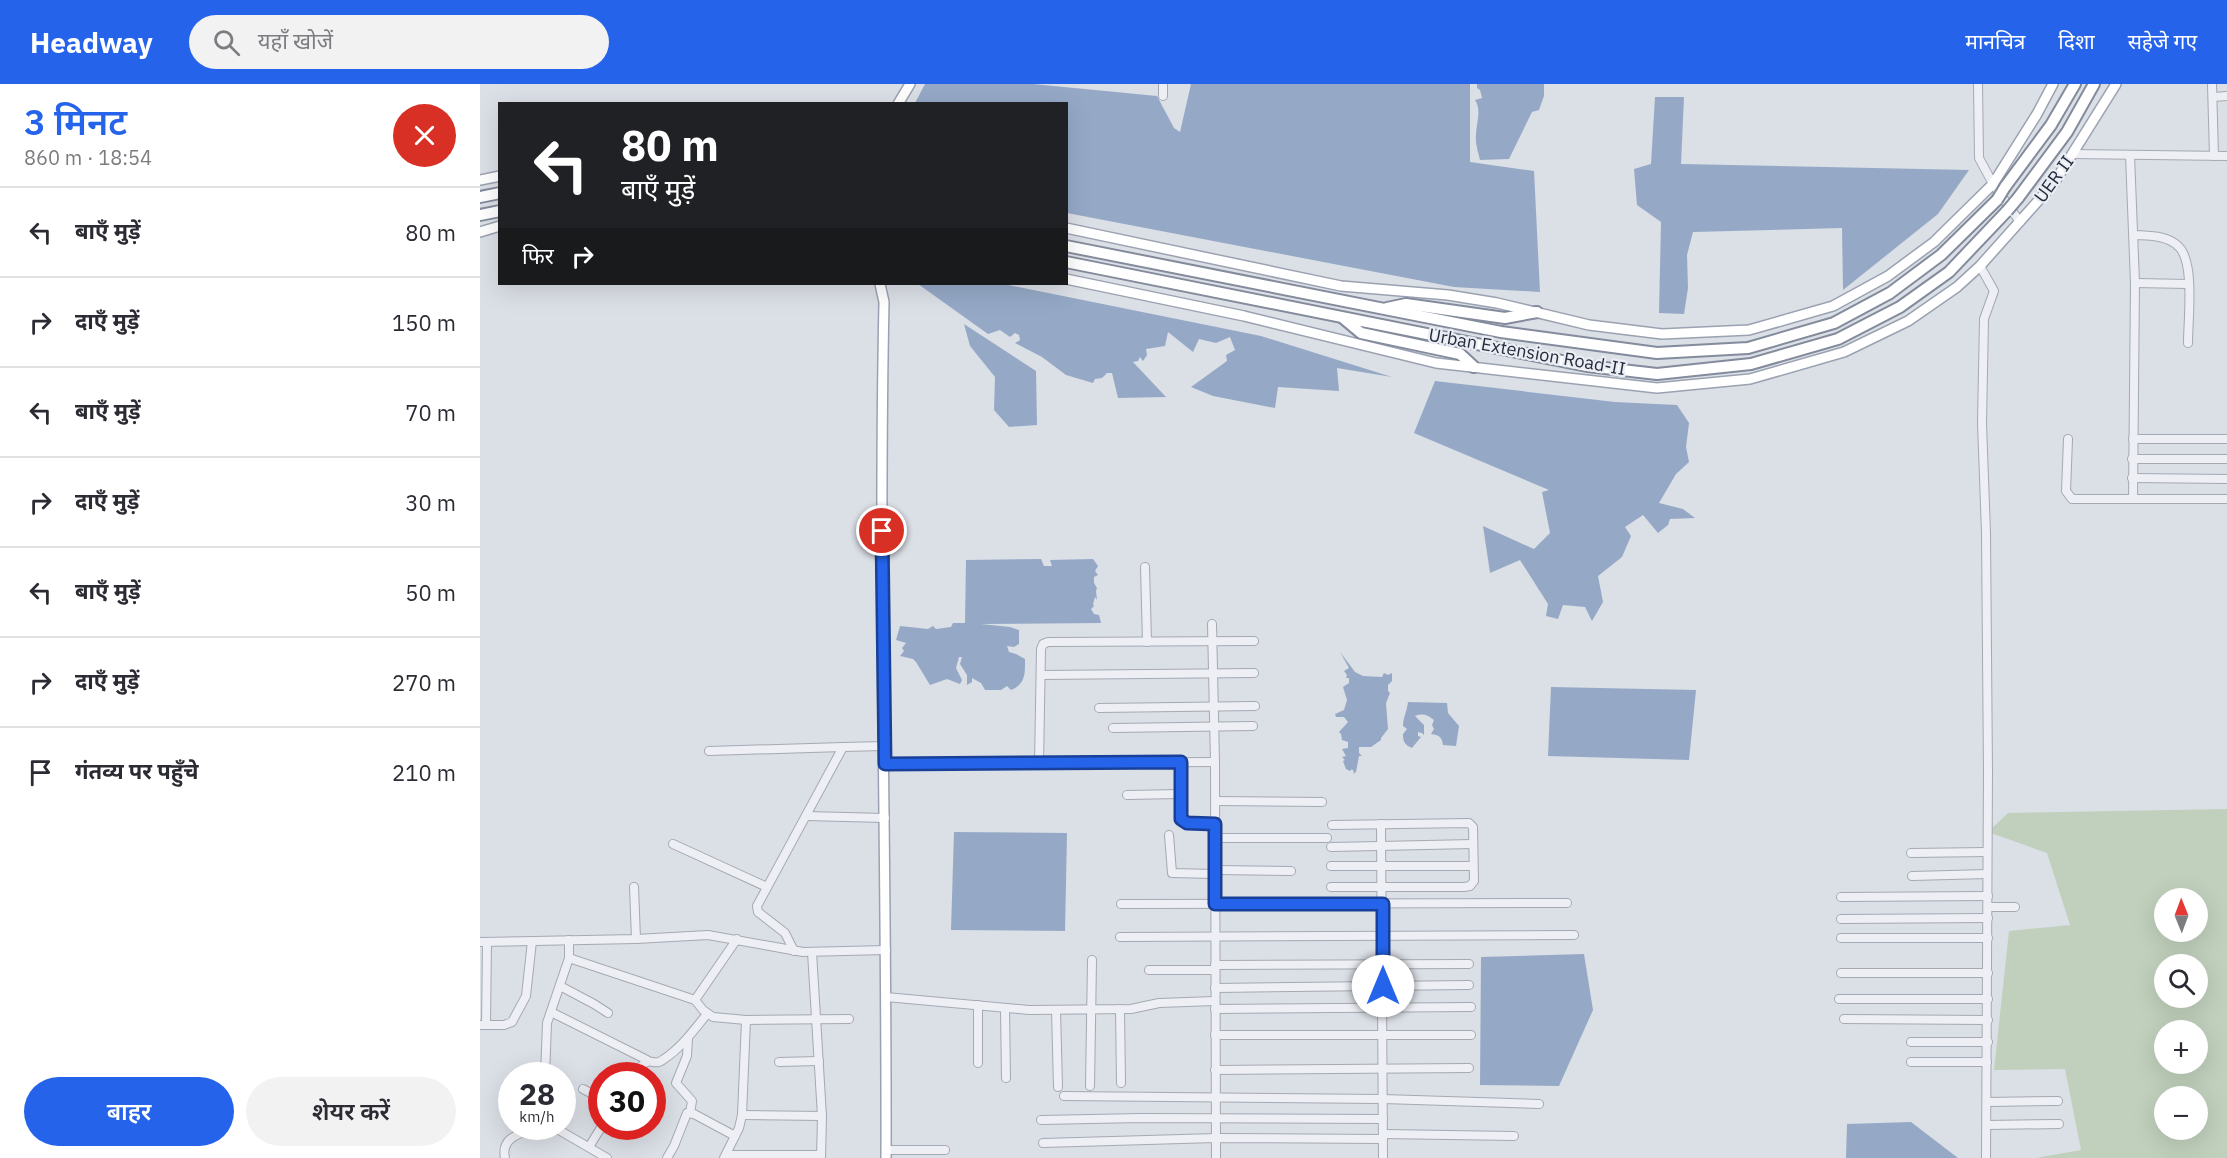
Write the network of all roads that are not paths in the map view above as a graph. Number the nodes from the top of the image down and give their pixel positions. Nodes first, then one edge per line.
1 (910, 84) edge
2 (1163, 84) edge
3 (1978, 84) edge
4 (2053, 84) edge
5 (2074, 84) edge
6 (2094, 84) edge
7 (2116, 84) edge
8 (2212, 84) edge
9 (1163, 96) dead end
10 (2227, 96) edge
11 (2212, 97) junction
12 (899, 102) edge
13 (2072, 154) junction
14 (2130, 155) junction
15 (2214, 156) junction
16 (2227, 156) edge
17 (498, 176) edge
18 (480, 180) edge
19 (1993, 184) junction
20 (498, 193) edge
21 (2001, 194) junction
22 (480, 197) edge
23 (2009, 209) junction
24 (498, 211) edge
25 (480, 215) edge
26 (2020, 222) junction
27 (498, 227) edge
28 (1068, 228) edge
29 (480, 232) edge
30 (2135, 235) junction
31 (1068, 246) edge
32 (1068, 262) edge
33 (1980, 266) junction
34 (1068, 279) edge
35 (2135, 283) junction
36 (2189, 284) junction
37 (879, 285) edge
38 (1381, 309) junction
39 (1537, 312) junction
40 (1342, 317) junction
41 (2188, 343) dead end
42 (1474, 367) junction
43 (2068, 439) dead end
44 (2133, 439) junction
45 (2227, 439) edge
46 (2132, 459) junction
47 (2227, 459) edge
48 (2132, 478) junction
49 (2227, 479) edge
50 (2133, 499) junction
51 (2227, 499) edge
52 (1145, 567) dead end
53 (1212, 624) dead end
54 (1254, 640) dead end
55 (1147, 642) junction
56 (1213, 642) junction
57 (1254, 673) dead end
58 (1213, 674) junction
59 (1041, 675) junction
60 (1214, 706) junction
61 (1255, 706) dead end
62 (1099, 708) dead end
63 (1253, 726) dead end
64 (1214, 727) junction
65 (1113, 728) dead end
66 (884, 746) junction
67 (843, 747) junction
68 (710, 751) dead end
69 (1181, 762) junction
70 (1215, 762) junction
71 (885, 764) junction
72 (1039, 764) junction
73 (1180, 794) junction
74 (1127, 795) dead end
75 (1215, 801) junction
76 (1322, 802) dead end
77 (806, 816) junction
78 (885, 818) junction
79 (1215, 824) junction
80 (1382, 824) junction
81 (1332, 825) dead end
82 (1170, 835) dead end
83 (1215, 838) junction
84 (1327, 838) dead end
85 (673, 844) dead end
86 (1473, 844) junction
87 (1382, 846) junction
88 (1331, 847) dead end
89 (1987, 852) junction
90 (1911, 853) dead end
91 (1331, 866) dead end
92 (1382, 866) junction
93 (1473, 866) junction
94 (1291, 871) dead end
95 (1215, 872) junction
96 (1987, 874) junction
97 (1912, 876) dead end
98 (1331, 886) dead end
99 (1382, 886) junction
100 (634, 887) dead end
101 (767, 887) junction
102 (1988, 896) junction
103 (1841, 897) dead end
104 (1567, 903) dead end
105 (1121, 904) dead end
106 (1215, 904) junction
107 (1383, 904) junction
108 (1988, 907) junction
109 (2014, 907) dead end
110 (1988, 918) junction
111 (1841, 919) dead end
112 (1574, 935) dead end
113 (1383, 936) junction
114 (1120, 937) dead end
115 (1215, 937) junction
116 (1841, 938) dead end
117 (1988, 938) junction
118 (636, 939) junction
119 (737, 939) junction
120 (569, 940) junction
121 (532, 941) junction
122 (483, 942) edge
123 (886, 950) junction
124 (794, 951) junction
125 (812, 952) junction
126 (570, 958) junction
127 (1092, 960) dead end
128 (1383, 964) junction
129 (1469, 964) dead end
130 (1215, 968) junction
131 (1149, 970) dead end
132 (1840, 973) dead end
133 (1988, 973) junction
134 (1469, 985) dead end
135 (560, 986) junction
136 (1383, 986) junction
137 (1215, 988) junction
138 (886, 997) junction
139 (1839, 999) dead end
140 (1988, 999) junction
141 (695, 1000) junction
142 (978, 1005) junction
143 (1215, 1005) junction
144 (1383, 1007) junction
145 (1471, 1007) dead end
146 (1005, 1008) junction
147 (1090, 1009) junction
148 (1120, 1009) junction
149 (1056, 1010) junction
150 (551, 1012) junction
151 (608, 1013) dead end
152 (707, 1014) junction
153 (816, 1018) junction
154 (849, 1019) dead end
155 (1844, 1019) dead end
156 (746, 1020) junction
157 (1988, 1020) junction
158 (483, 1025) edge
159 (1215, 1035) junction
160 (1383, 1035) junction
161 (1471, 1035) dead end
162 (688, 1038) junction
163 (1911, 1042) dead end
164 (1988, 1042) junction
165 (647, 1060) joint
166 (819, 1060) junction
167 (546, 1062) edge
168 (779, 1062) dead end
169 (1911, 1062) dead end
170 (1988, 1062) junction
171 (978, 1063) dead end
172 (1383, 1068) junction
173 (1469, 1068) dead end
174 (1215, 1070) junction
175 (1006, 1078) dead end
176 (1121, 1083) dead end
177 (1089, 1086) dead end
178 (1058, 1087) dead end
179 (583, 1089) dead end
180 (588, 1092) edge
181 (1064, 1096) dead end
182 (1215, 1098) junction
183 (1383, 1099) junction
184 (2058, 1101) dead end
185 (1987, 1102) junction
186 (1539, 1104) dead end
187 (690, 1113) junction
188 (742, 1115) junction
189 (822, 1116) junction
190 (1215, 1118) junction
191 (1383, 1119) junction
192 (1041, 1120) dead end
193 (2059, 1124) dead end
194 (1987, 1125) junction
195 (735, 1136) junction
196 (1383, 1136) junction
197 (1514, 1136) dead end
198 (1216, 1138) junction
199 (511, 1140) edge
200 (576, 1140) edge
201 (593, 1140) edge
202 (1043, 1143) dead end
203 (589, 1147) junction
204 (945, 1150) dead end
205 (886, 1154) edge
206 (725, 1157) edge
207 (821, 1157) edge
208 (505, 1158) edge
209 (607, 1158) edge
210 (667, 1158) edge
211 (1216, 1158) edge
212 (1383, 1158) edge
213 (1986, 1158) edge

1 - 12 main road
2 - 9 street
3 - 19 street
4 - 19 main road
5 - 21 highway, Urban Extension Road-II
6 - 23 highway, Urban Extension Road-II, bridge
7 - 13 main road, UER II
8 - 11 street
10 - 11 street
11 - 15 street
13 - 14 street
13 - 26 main road, UER II
14 - 15 street
14 - 30 street
15 - 16 street
17 - 18 main road
19 - 21 street
19 - 39 main road
20 - 22 highway
21 - 23 street
21 - 38 highway, Urban Extension Road-II
23 - 26 street
23 - 40 highway, Urban Extension Road-II
24 - 25 highway
26 - 33 main road, UER II
27 - 29 main road
28 - 39 main road
30 - 35 street
30 - 36 street
31 - 38 highway, Urban Extension Road-II
32 - 40 highway, Urban Extension Road-II
33 - 42 main road, UER II
33 - 89 street
34 - 42 main road, UER II
35 - 36 street
35 - 44 street
36 - 41 street
37 - 66 main road
38 - 39 highway
40 - 42 highway
43 - 50 street
44 - 45 street
44 - 46 street
46 - 47 street
46 - 48 street
48 - 49 street
48 - 50 street
50 - 51 street
52 - 55 street
53 - 56 street
54 - 56 street
55 - 56 street
55 - 59 street
56 - 58 street
57 - 58 street
58 - 59 street
58 - 60 street
59 - 72 street
60 - 61 street
60 - 62 street
60 - 64 street
63 - 64 street
64 - 65 street
64 - 70 street
66 - 67 street
66 - 71 main road
67 - 68 street
67 - 77 street
69 - 70 street
69 - 72 street
69 - 73 street
70 - 75 street
71 - 72 street
71 - 78 main road
73 - 74 street
73 - 79 street
75 - 76 street
75 - 79 street
77 - 78 street
77 - 101 street
78 - 123 main road
79 - 83 street
80 - 81 street
80 - 86 street
80 - 87 street
82 - 95 street
83 - 84 street
83 - 95 street
85 - 101 street
86 - 87 street
86 - 93 street
87 - 88 street
87 - 92 street
89 - 90 street
89 - 96 street
91 - 92 street
92 - 93 street
92 - 99 street
93 - 99 street
94 - 95 street
95 - 106 street
96 - 97 street
96 - 102 street
98 - 99 street
99 - 107 street
100 - 118 street
101 - 124 street
102 - 103 street
102 - 108 street
104 - 107 street
105 - 106 street
106 - 107 street
106 - 115 street
107 - 113 street
108 - 109 street
108 - 110 street
110 - 111 street
110 - 117 street
112 - 113 street
113 - 115 street
113 - 128 street
114 - 115 street
115 - 130 street
116 - 117 street
117 - 133 street
118 - 119 street
118 - 120 street
119 - 124 street
119 - 141 street
120 - 121 street
120 - 126 street
121 - 122 street
121 - 158 street
122 - 158 street
123 - 125 street
123 - 138 main road
124 - 125 street
125 - 153 street
126 - 135 street
126 - 141 street
127 - 147 street
128 - 129 street
128 - 130 street
128 - 136 street
130 - 131 street
130 - 137 street
132 - 133 street
133 - 140 street
134 - 136 street
135 - 150 street
135 - 151 street
136 - 137 street
136 - 144 street
137 - 143 street
138 - 142 street
138 - 205 main road
139 - 140 street
140 - 157 street
141 - 152 street
142 - 146 street
142 - 171 street
143 - 144 street
143 - 148 street
143 - 159 street
144 - 145 street
144 - 160 street
146 - 149 street
146 - 175 street
147 - 148 street
147 - 149 street
147 - 177 street
148 - 176 street
149 - 178 street
150 - 165 street
150 - 167 street
152 - 156 street
152 - 162 street
153 - 154 street
153 - 156 street
153 - 166 street
155 - 157 street
156 - 188 street
157 - 164 street
159 - 160 street
159 - 174 street
160 - 161 street
160 - 172 street
162 - 165 street
162 - 187 street
163 - 164 street
164 - 170 street
166 - 168 street
166 - 189 street
169 - 170 street
170 - 185 street
172 - 173 street
172 - 174 street
172 - 183 street
174 - 182 street
179 - 180 street
181 - 182 street
182 - 183 street
182 - 190 street
183 - 186 street
183 - 191 street
184 - 185 street
185 - 194 street
187 - 195 street
187 - 210 street
188 - 189 street
188 - 195 street
189 - 207 street
190 - 191 street
190 - 192 street
190 - 198 street
191 - 196 street
193 - 194 street
194 - 213 street
195 - 206 street
196 - 197 street
196 - 198 street
196 - 212 street
198 - 202 street
198 - 211 street
199 - 208 street
200 - 203 street
201 - 203 street
203 - 209 street
204 - 205 street
206 - 207 street

